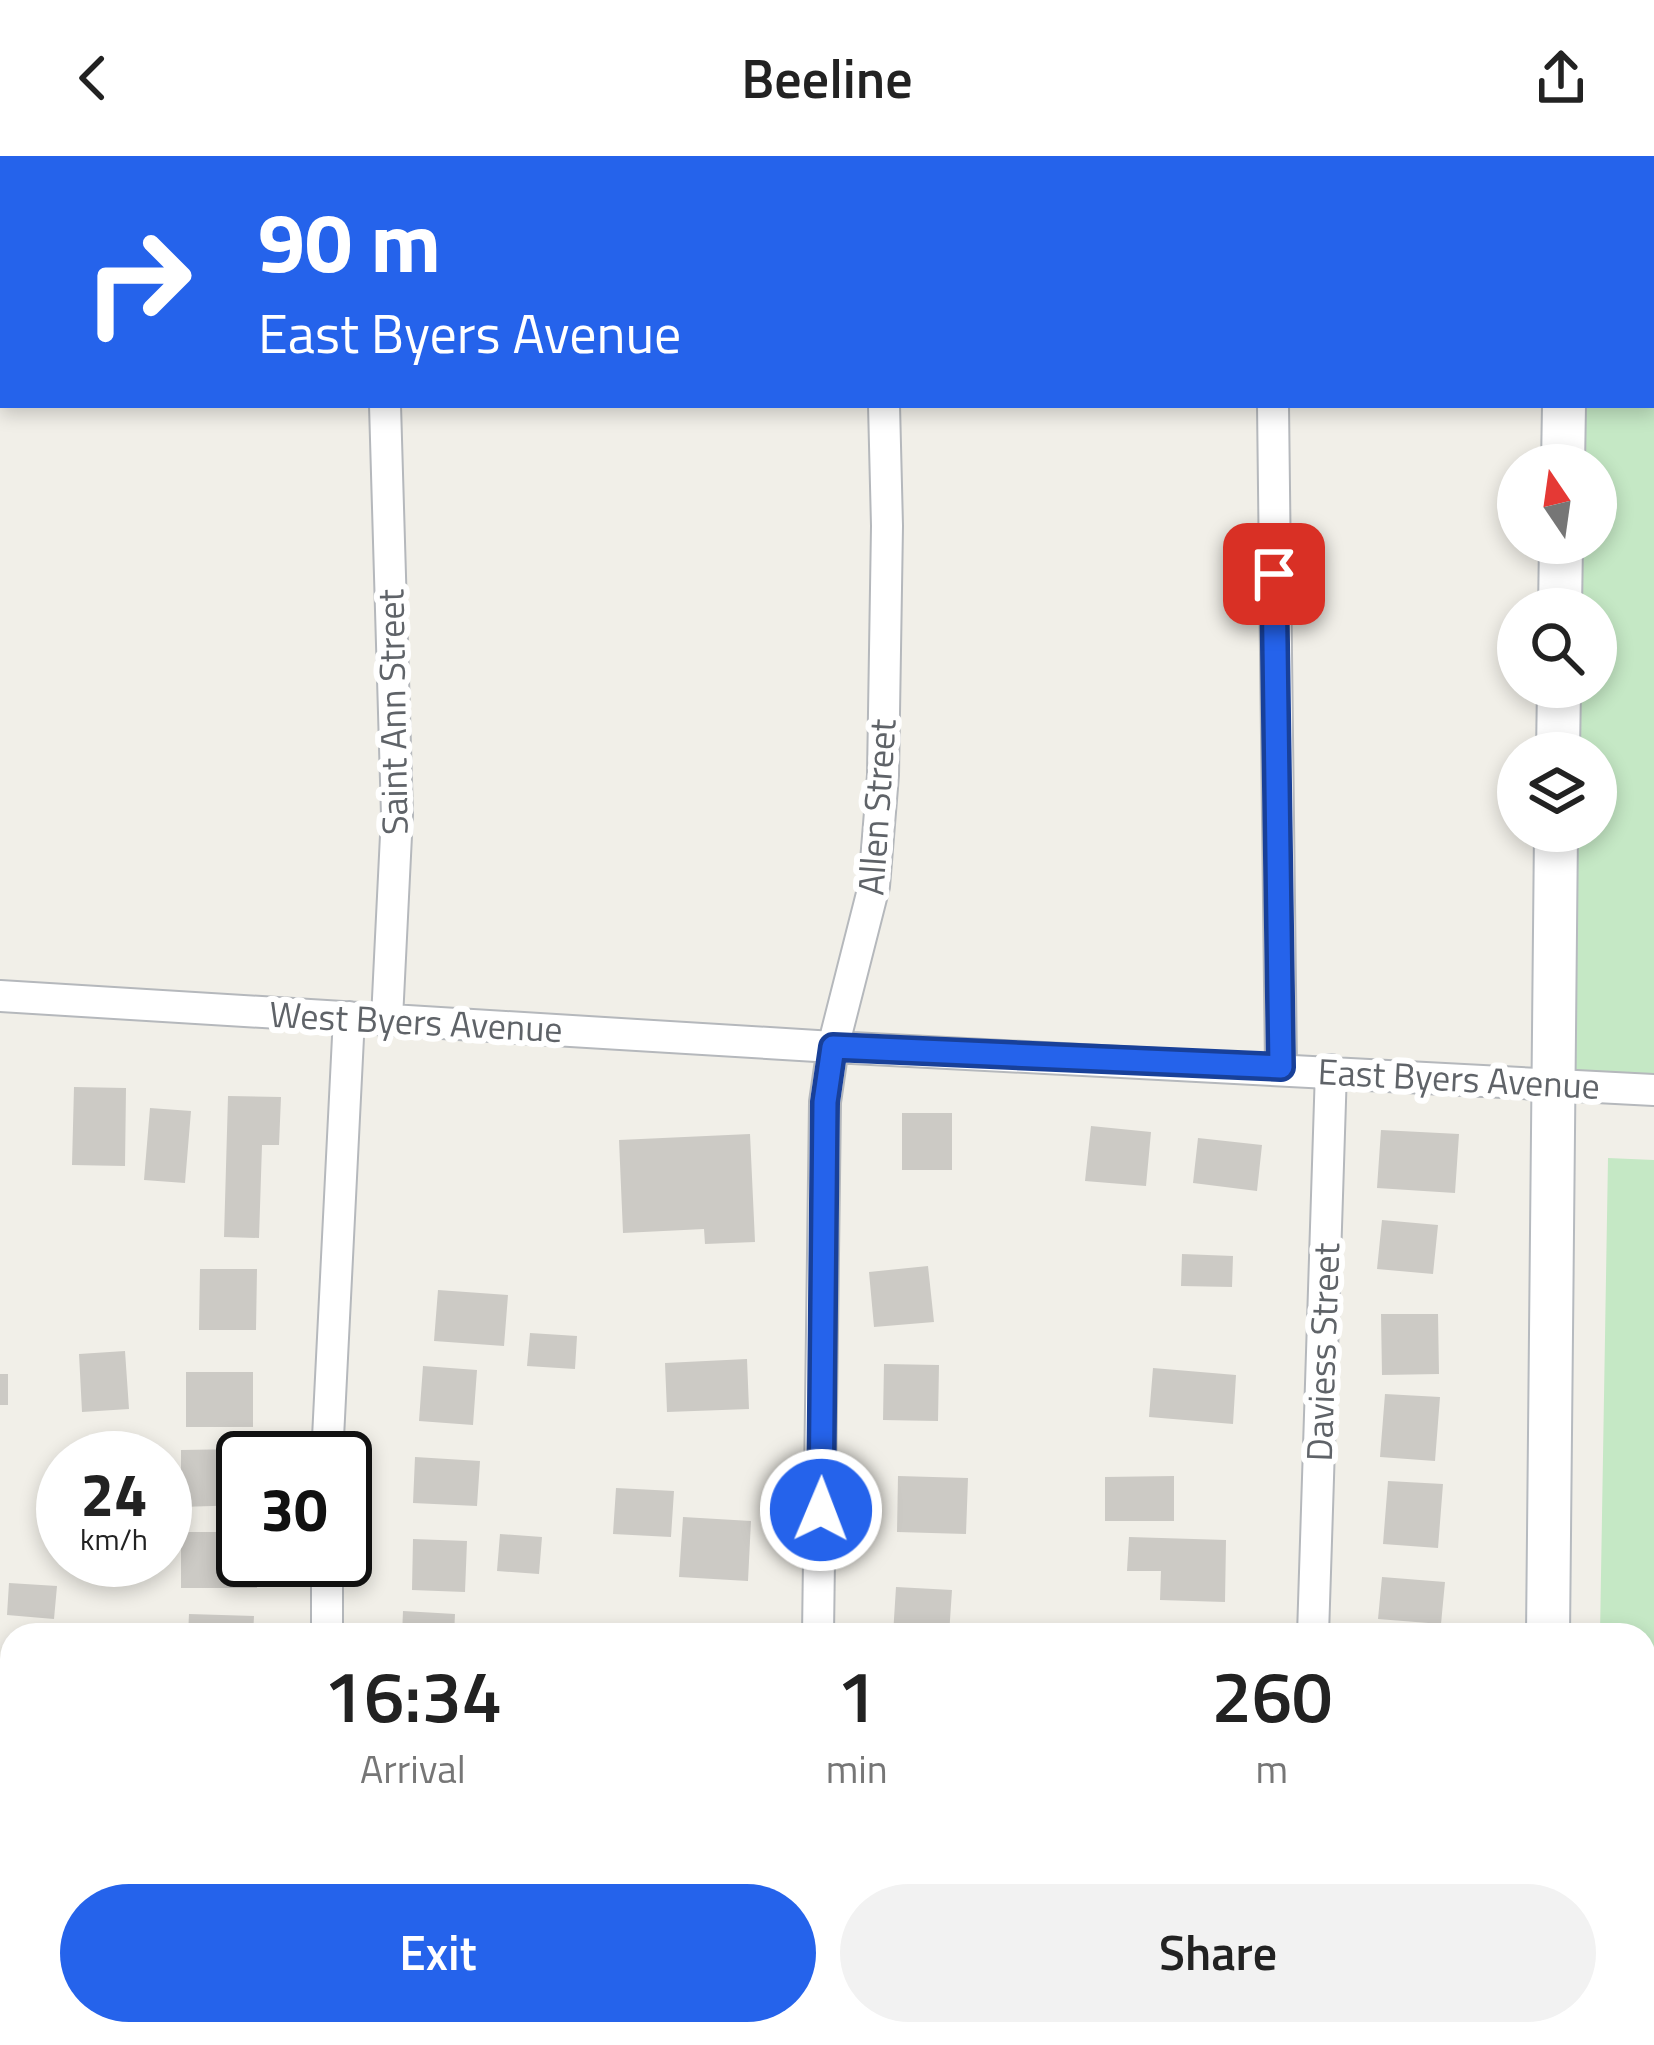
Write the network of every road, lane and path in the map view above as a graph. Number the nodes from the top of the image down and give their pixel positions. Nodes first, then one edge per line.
1 (385, 408) edge
2 (884, 408) edge
3 (1273, 408) edge
4 (1564, 408) edge
5 (1563, 444) edge
6 (1556, 852) edge
7 (0, 997) edge
8 (349, 1017) junction
9 (387, 1019) junction
10 (833, 1047) junction
11 (1281, 1067) junction
12 (1330, 1070) junction
13 (1552, 1084) junction
14 (1654, 1090) edge
15 (328, 1431) edge
16 (327, 1587) edge
17 (327, 1623) edge
18 (818, 1623) edge
19 (1312, 1623) edge
20 (1548, 1623) edge

1 - 9 street, Saint Ann Street
2 - 10 street, Allen Street
3 - 11 street
4 - 5 street
6 - 13 street
7 - 8 street, West Byers Avenue
8 - 9 street, West Byers Avenue
8 - 15 street
9 - 10 street, West Byers Avenue
10 - 11 street, East Byers Avenue
10 - 18 street, Allen Street
11 - 12 street, East Byers Avenue
12 - 13 street, East Byers Avenue
12 - 19 street, Daviess Street
13 - 14 street, East Byers Avenue
13 - 20 street
16 - 17 street

